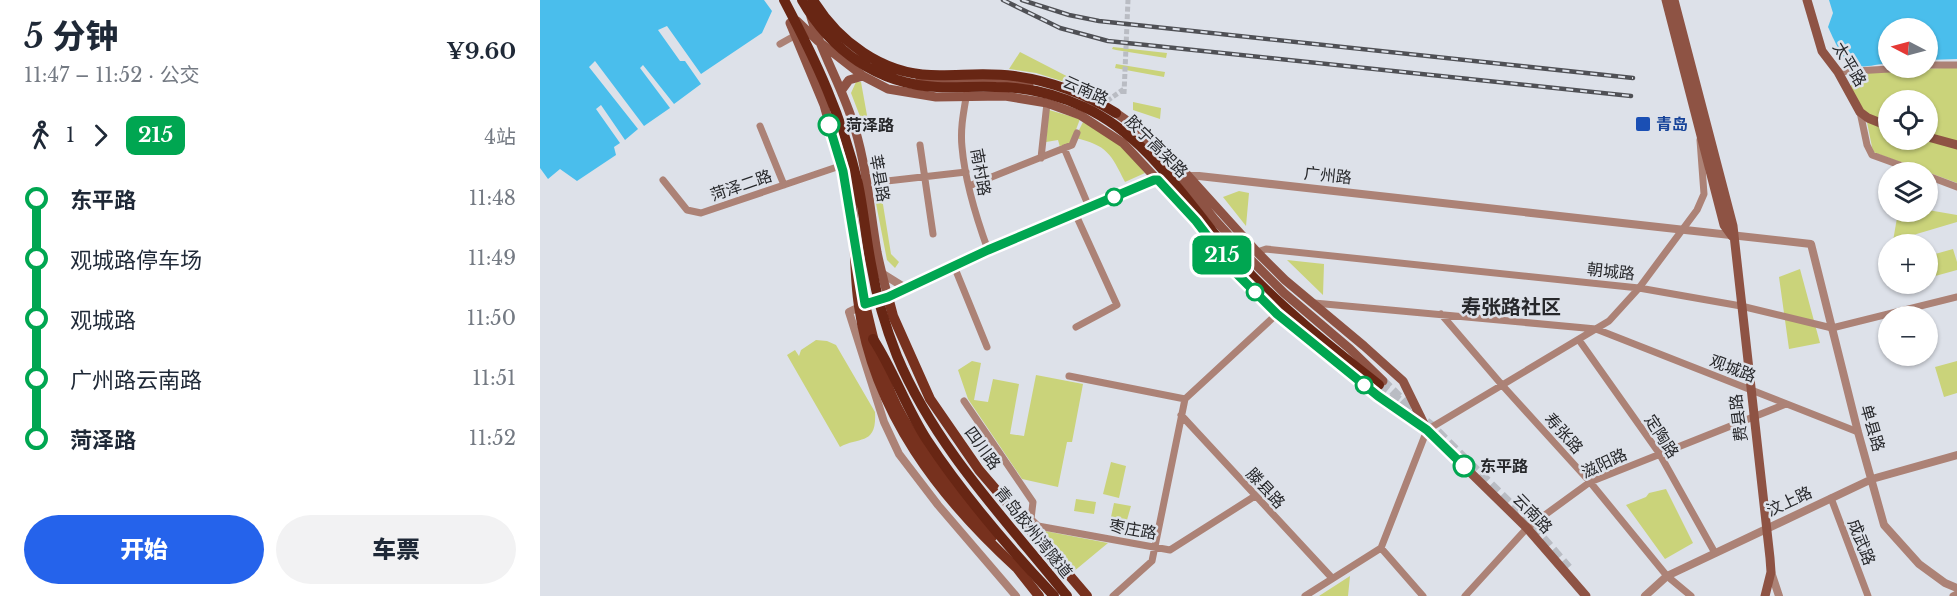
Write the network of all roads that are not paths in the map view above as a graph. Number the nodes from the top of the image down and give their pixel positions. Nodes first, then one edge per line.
1 (819, 0) edge
2 (1666, 0) edge
3 (1674, 0) edge
4 (1807, 0) edge
5 (807, 1) edge
6 (782, 2) edge
7 (825, 25) junction
8 (799, 34) junction
9 (818, 41) junction
10 (780, 44) dead end
11 (1957, 64) edge
12 (1938, 65) edge
13 (1878, 70) edge
14 (1838, 72) junction
15 (863, 76) junction
16 (968, 81) junction
17 (841, 91) junction
18 (966, 96) junction
19 (834, 102) junction
20 (1047, 103) junction
21 (1116, 112) joint
22 (1860, 112) junction
23 (1878, 122) edge
24 (760, 126) dead end
25 (1700, 131) junction
26 (1077, 133) dead end
27 (1938, 140) edge
28 (920, 145) dead end
29 (1957, 145) edge
30 (1064, 148) junction
31 (1150, 149) junction
32 (1041, 158) junction
33 (1891, 162) edge
34 (840, 166) junction
35 (966, 172) junction
36 (1184, 176) junction
37 (925, 177) junction
38 (663, 180) dead end
39 (877, 180) dead end
40 (1158, 180) junction
41 (1938, 180) edge
42 (783, 185) junction
43 (969, 186) junction
44 (1957, 187) edge
45 (1089, 207) junction
46 (1076, 213) junction
47 (854, 228) joint
48 (1683, 229) junction
49 (933, 234) dead end
50 (1732, 236) junction
51 (1811, 244) joint
52 (988, 250) junction
53 (1257, 252) junction
54 (954, 266) junction
55 (883, 274) junction
56 (1639, 288) junction
57 (907, 289) junction
58 (888, 297) junction
59 (1957, 297) edge
60 (1311, 303) junction
61 (865, 304) junction
62 (1741, 306) junction
63 (1277, 314) junction
64 (1441, 314) junction
65 (1076, 327) dead end
66 (1832, 328) junction
67 (1596, 329) junction
68 (873, 339) junction
69 (1579, 340) junction
70 (987, 347) dead end
71 (1069, 376) dead end
72 (1381, 383) joint
73 (1502, 385) junction
74 (1750, 389) junction
75 (1185, 399) junction
76 (963, 401) dead end
77 (1786, 404) junction
78 (1181, 415) junction
79 (1753, 416) junction
80 (1427, 430) junction
81 (1858, 432) junction
82 (1659, 453) junction
83 (1957, 455) edge
84 (1872, 479) junction
85 (1590, 482) junction
86 (1255, 496) junction
87 (1831, 498) junction
88 (1527, 528) junction
89 (1766, 528) junction
90 (1034, 529) junction
91 (1155, 547) junction
92 (1381, 548) junction
93 (1714, 553) junction
94 (1018, 569) junction
95 (1771, 572) junction
96 (1667, 576) junction
97 (1332, 578) junction
98 (1957, 588) edge
99 (1957, 594) edge
100 (1016, 596) edge
101 (1039, 596) edge
102 (1054, 596) edge
103 (1067, 596) edge
104 (1087, 596) edge
105 (1113, 596) edge
106 (1305, 596) edge
107 (1423, 596) edge
108 (1465, 596) edge
109 (1586, 596) edge
110 (1645, 596) edge
111 (1691, 596) edge
112 (1765, 596) edge
113 (1779, 596) edge
114 (1868, 596) edge
115 (1953, 596) edge

1 - 7 street
2 - 25 main road, 费县路
3 - 50 main road, 费县路
4 - 14 main road, 太平路
5 - 7 main road, 云南路
5 - 9 main road, 莘县路
5 - 21 highway
5 - 72 highway, 胶宁高架路
6 - 8 highway
6 - 9 main road, 云南路
7 - 16 main road, 云南路
8 - 10 street
8 - 19 highway
8 - 34 main road
9 - 15 main road, 云南路
9 - 17 main road, 莘县路
11 - 12 street
13 - 14 street
14 - 22 main road, 太平路
15 - 17 main road
15 - 18 main road, 云南路
16 - 18 street, 南村路
16 - 31 main road, 云南路
17 - 55 main road, 莘县路
18 - 20 main road, 云南路
18 - 35 street, 南村路
19 - 47 highway
19 - 103 highway, 青岛胶州湾隧道
20 - 32 street
20 - 40 main road, 云南路
21 - 31 main road
22 - 23 main road, 太平路
22 - 33 street
24 - 42 street
25 - 48 street
25 - 50 main road, 费县路
26 - 30 street
27 - 29 main road
28 - 37 street
30 - 32 street
30 - 45 street
31 - 36 main road
32 - 43 street
34 - 42 street, 菏泽二路
34 - 61 main road
35 - 37 street
35 - 43 street, 南村路
36 - 40 street, 广州路
36 - 48 street, 广州路
36 - 53 main road, 云南路
36 - 72 main road
37 - 39 street
37 - 49 street
38 - 42 street, 菏泽二路
40 - 45 street, 广州路
40 - 63 main road, 云南路
41 - 44 street
43 - 52 street, 南村路
45 - 46 street, 广州路
46 - 52 street, 广州路
46 - 65 street
47 - 94 main road
48 - 50 street, 广州路
48 - 56 street
50 - 51 street, 广州路
50 - 62 main road, 费县路
51 - 66 street, 单县路
52 - 54 street, 广州路
53 - 56 street, 朝城路
53 - 60 main road, 云南路
54 - 57 street, 广州路
54 - 70 street
55 - 57 street
55 - 58 main road, 莘县路
56 - 62 street, 朝城路
56 - 67 street
57 - 58 street, 广州路
58 - 61 street, 广州路
58 - 90 main road, 四川路
59 - 66 street, 朝城路
60 - 64 street, 观城路
60 - 80 main road, 云南路
61 - 68 main road
61 - 100 street, 广州路
62 - 66 street, 朝城路
62 - 74 main road, 费县路
63 - 75 street
63 - 80 main road, 云南路
64 - 67 street, 观城路
64 - 73 street, 寿张路
66 - 81 street, 单县路
67 - 69 street
67 - 74 street, 观城路
68 - 94 main road
68 - 102 highway
69 - 73 street
69 - 82 street, 定陶路
71 - 75 street
73 - 80 street
73 - 85 street, 寿张路
74 - 77 street, 观城路
74 - 79 main road, 费县路
75 - 78 street
76 - 90 street
77 - 79 street, 滋阳路
77 - 81 street, 观城路
78 - 86 street, 滕县路
78 - 91 street
79 - 82 street, 滋阳路
79 - 89 main road, 费县路
80 - 88 main road, 云南路
80 - 92 street
81 - 84 street, 单县路
82 - 85 street, 滋阳路
82 - 93 street, 定陶路
83 - 84 street, 汶上路
84 - 87 street, 汶上路
84 - 98 street, 单县路
85 - 88 street, 滋阳路
85 - 96 street, 寿张路
86 - 91 street, 枣庄路
86 - 97 street, 滕县路
87 - 89 street, 汶上路
87 - 114 street, 成武路
88 - 108 street, 滋阳路
88 - 109 main road, 云南路
89 - 93 street, 汶上路
89 - 95 main road, 费县路
90 - 91 street, 枣庄路
90 - 104 main road, 四川路
91 - 105 street
92 - 97 street
92 - 107 street
93 - 96 street, 汶上路
94 - 101 main road
95 - 112 main road
95 - 113 street, 费县路
96 - 110 street, 汶上路
96 - 111 street, 寿张路
97 - 106 street
99 - 115 street

